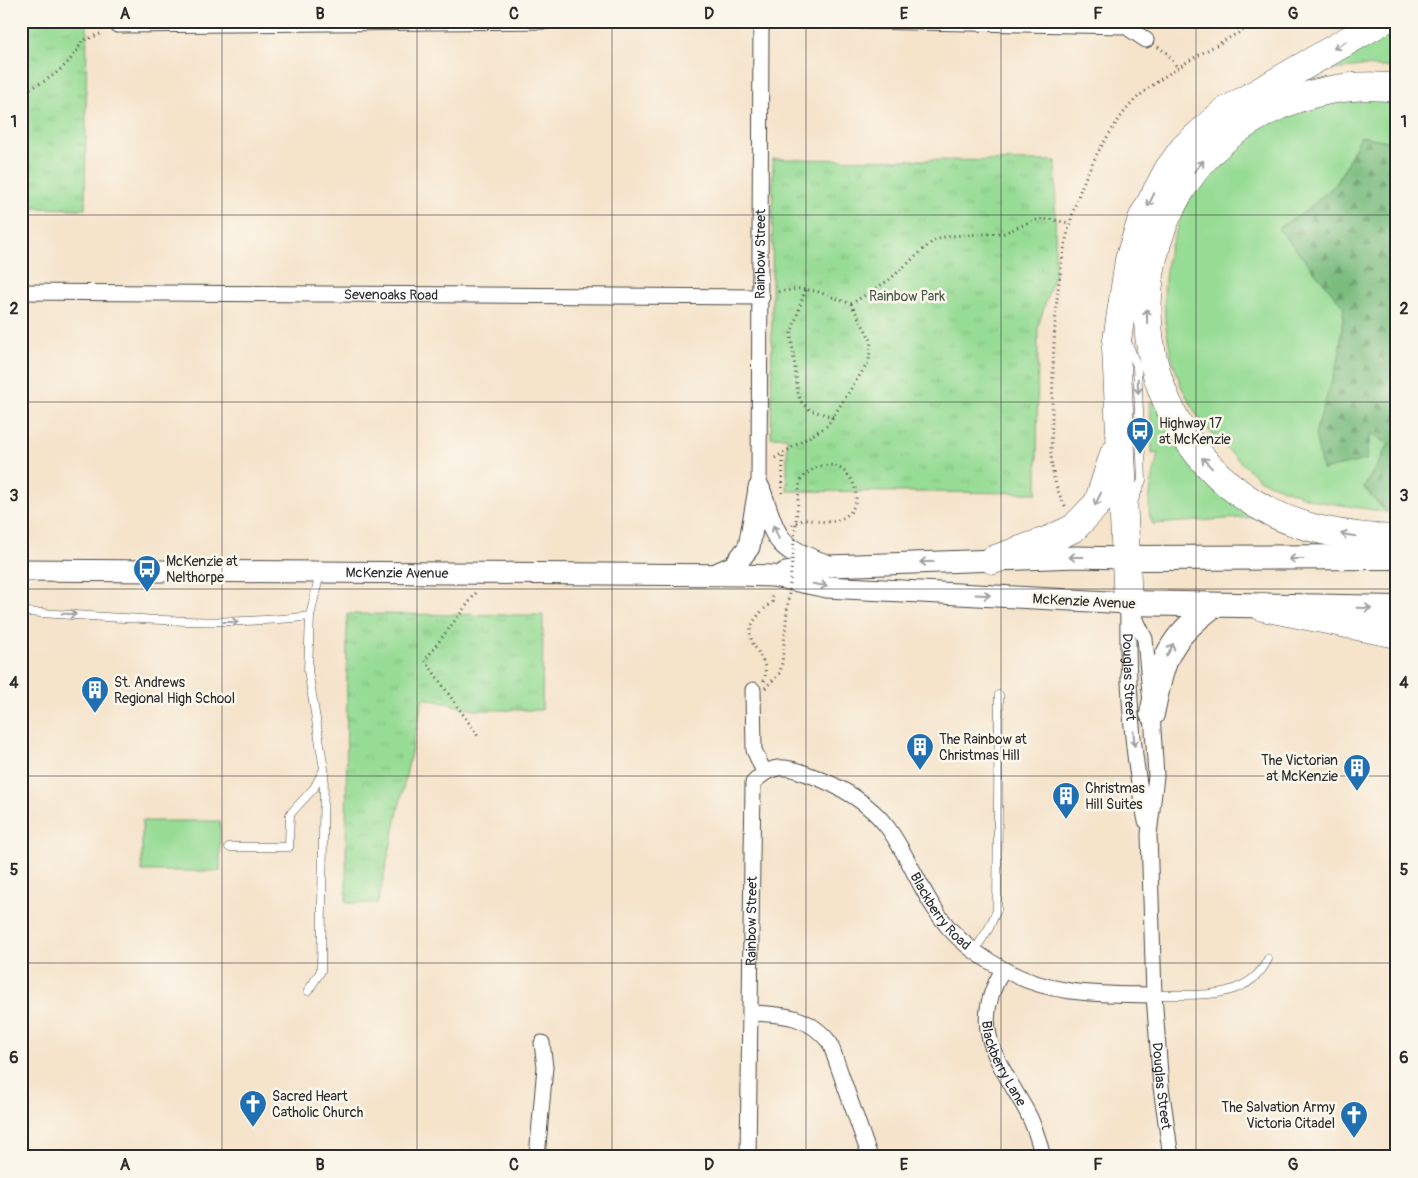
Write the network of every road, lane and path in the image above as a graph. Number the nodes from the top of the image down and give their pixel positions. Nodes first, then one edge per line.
1 (548, 21) edge
2 (761, 21) edge
3 (861, 21) edge
4 (1260, 21) edge
5 (1382, 21) edge
6 (117, 25) joint
7 (1146, 40) joint
8 (1178, 68) junction
9 (1397, 88) edge
10 (21, 92) edge
11 (1069, 223) junction
12 (804, 290) junction
13 (21, 292) edge
14 (762, 294) junction
15 (851, 304) junction
16 (1120, 323) junction
17 (835, 417) junction
18 (1119, 436) junction
19 (783, 453) junction
20 (759, 467) junction
21 (759, 488) junction
22 (782, 499) dead end
23 (815, 521) dead end
24 (1078, 523) junction
25 (1124, 528) junction
26 (1397, 539) edge
27 (1125, 558) junction
28 (1397, 558) edge
29 (993, 560) junction
30 (829, 566) junction
31 (21, 570) edge
32 (320, 571) junction
33 (492, 572) junction
34 (716, 574) junction
35 (773, 576) junction
36 (1128, 604) junction
37 (1214, 605) junction
38 (1263, 607) junction
39 (1397, 608) edge
40 (21, 609) edge
41 (310, 616) junction
42 (1397, 634) edge
43 (760, 689) junction
44 (998, 695) dead end
45 (1152, 714) junction
46 (478, 736) dead end
47 (324, 769) junction
48 (764, 772) junction
49 (1149, 834) junction
50 (228, 847) dead end
51 (975, 950) junction
52 (1268, 959) dead end
53 (1003, 970) junction
54 (308, 991) dead end
55 (1154, 995) junction
56 (752, 1014) junction
57 (542, 1043) dead end
58 (537, 1157) edge
59 (748, 1157) edge
60 (870, 1157) edge
61 (1043, 1157) edge
62 (1172, 1157) edge

1 - 6 street
2 - 14 street, Rainbow Street
3 - 7 street
4 - 8 path
5 -> 16 highway
6 - 10 path
7 - 8 path
8 - 11 path
26 -> 9 highway
11 - 15 path
11 - 24 path
12 - 14 path
12 - 15 path
12 - 17 path
13 - 14 street, Sevenoaks Road
14 - 20 street, Rainbow Street
15 - 17 path
16 - 18 highway
16 -> 25 lane
17 - 19 path
18 -> 24 highway
18 - 25 highway
19 - 20 path
19 - 22 path
20 - 21 street, Rainbow Street
30 -> 21 main road
21 - 34 main road
23 - 43 path, bridge
24 - 29 highway
25 - 27 highway
28 -> 27 main road, McKenzie Avenue
27 -> 29 main road, McKenzie Avenue
27 - 36 highway
29 -> 30 main road, McKenzie Avenue
30 - 35 main road, McKenzie Avenue
31 - 32 main road, McKenzie Avenue
32 - 33 main road, McKenzie Avenue
32 - 41 lane
33 - 34 main road, McKenzie Avenue
33 - 46 path
34 - 35 main road, McKenzie Avenue
35 -> 36 main road, McKenzie Avenue
35 - 43 path
36 - 37 main road, McKenzie Avenue
36 - 45 street, Douglas Street
36 -> 49 street, Douglas Street
37 - 38 main road, McKenzie Avenue
45 -> 37 main road
38 -> 39 main road, McKenzie Avenue
38 - 42 highway
40 -> 41 lane
41 - 47 lane
43 - 48 street
44 - 51 lane
45 - 49 street, Douglas Street
47 - 50 lane
47 - 54 lane
48 - 51 street, Blackberry Road
48 - 56 street, Rainbow Street
49 - 55 street, Douglas Street
51 - 53 street, Blackberry Road
52 - 55 lane
53 - 55 street, Blackberry Road
53 - 61 street, Blackberry Lane
55 - 62 street, Douglas Street
56 - 59 street, Rainbow Street
56 - 60 street
57 - 58 street

